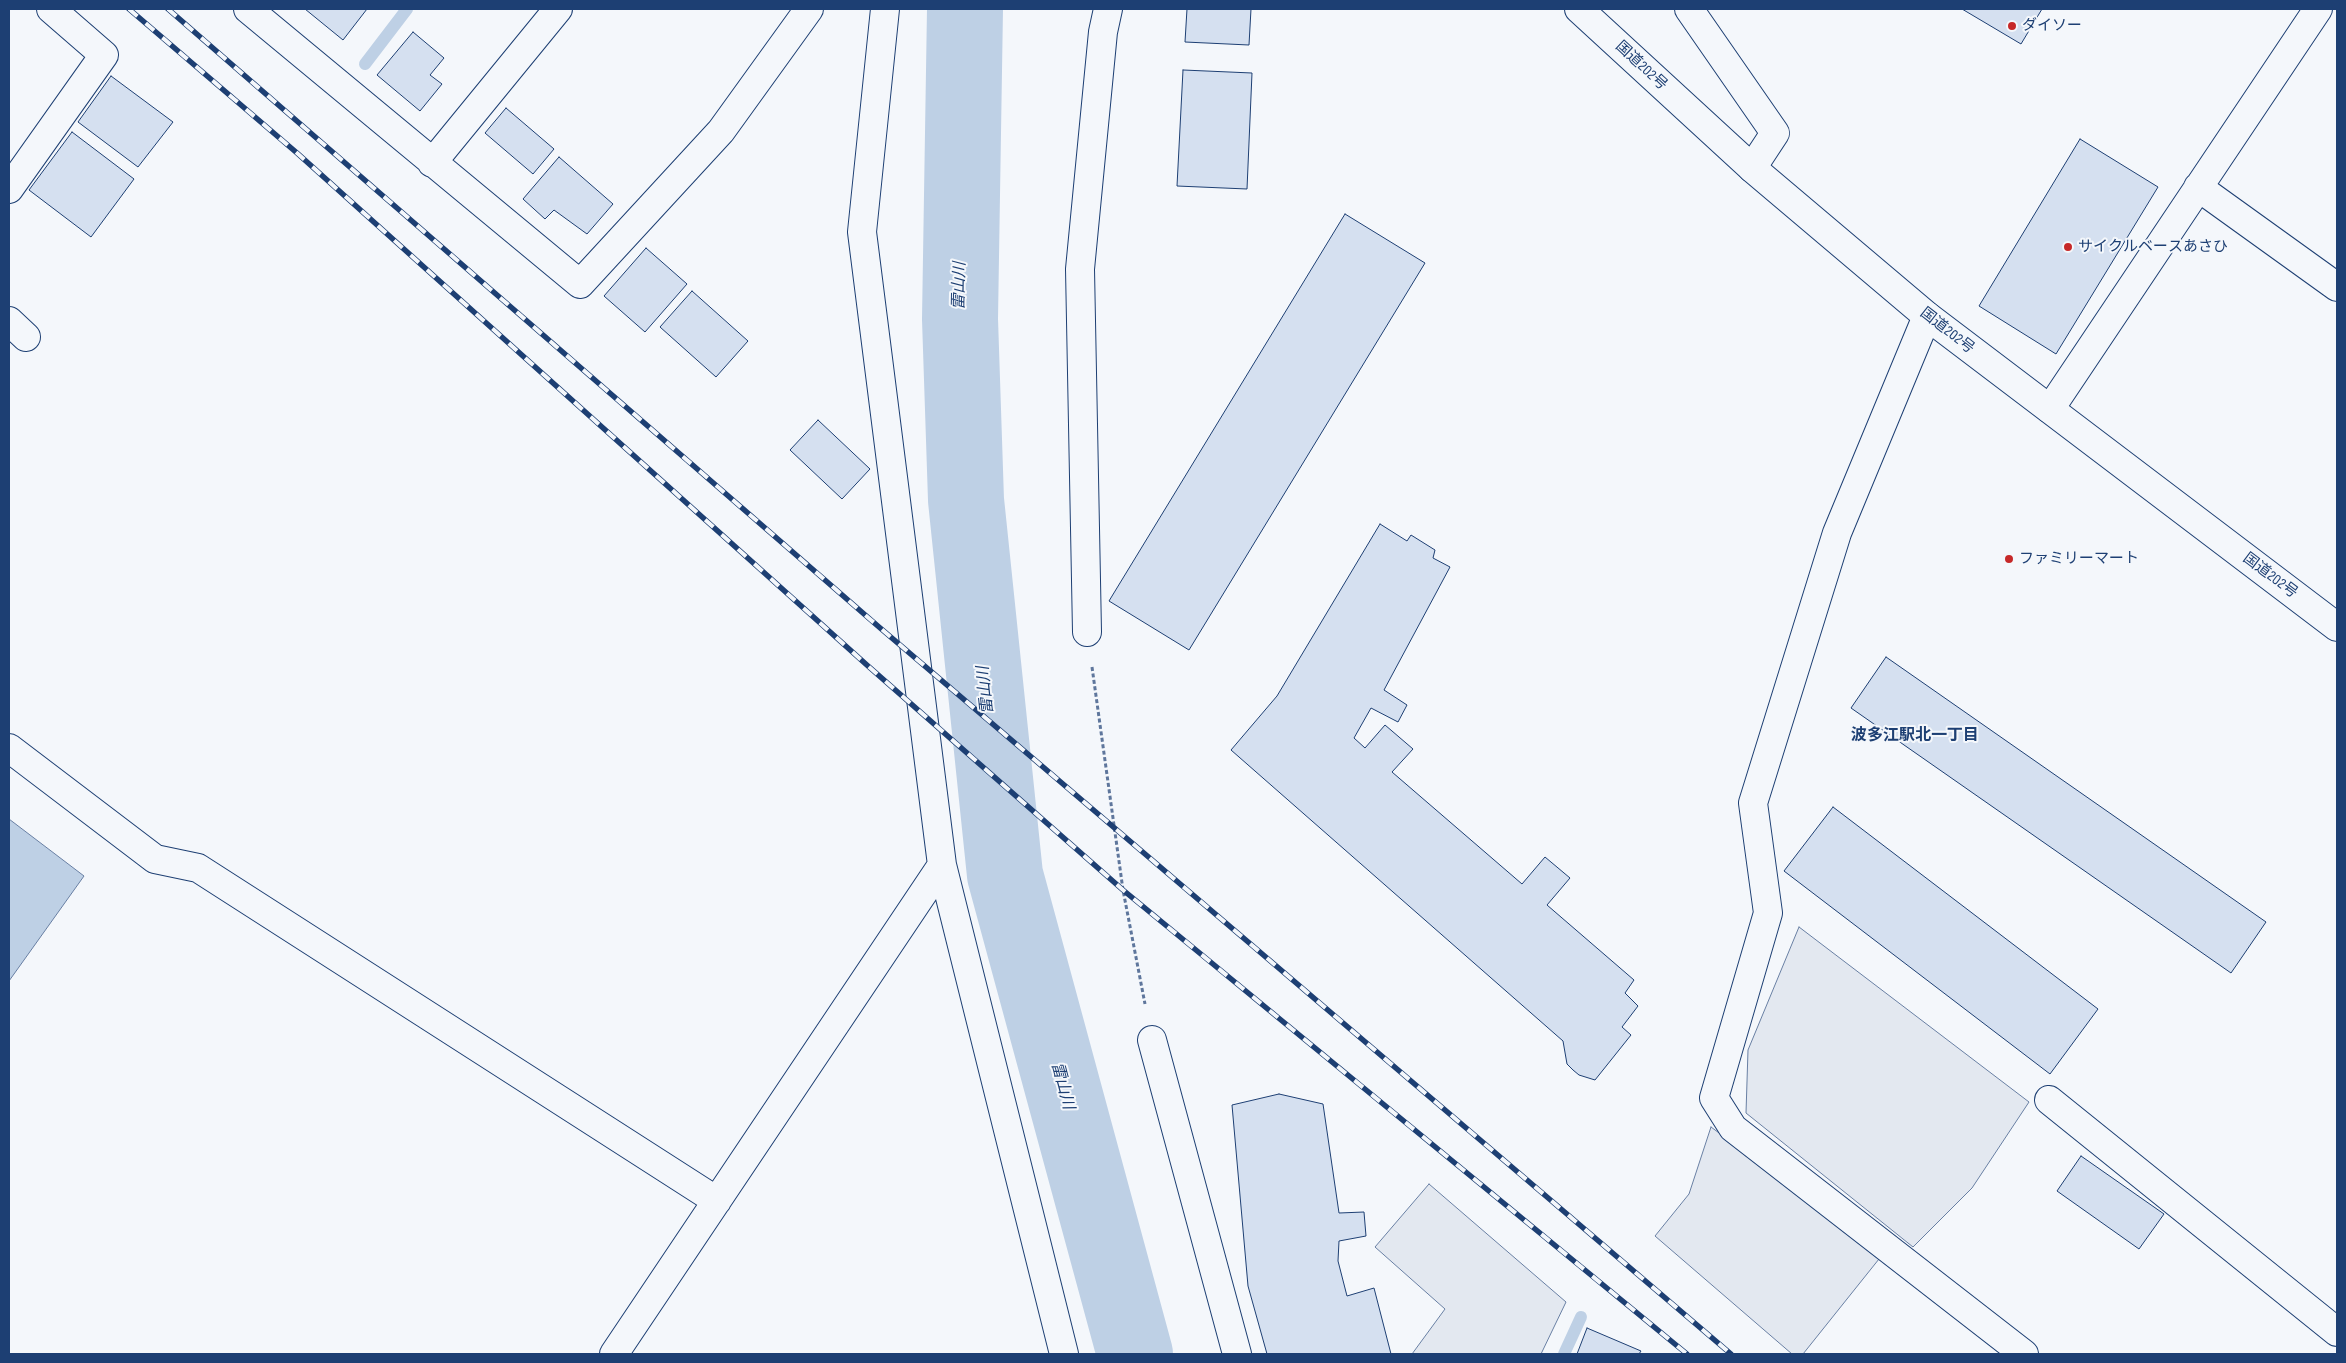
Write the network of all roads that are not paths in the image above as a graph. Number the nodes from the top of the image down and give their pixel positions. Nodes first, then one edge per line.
1 (51, 9) edge
2 (248, 9) edge
3 (558, 9) edge
4 (809, 9) edge
5 (885, 9) edge
6 (1108, 9) edge
7 (1579, 9) edge
8 (1689, 9) edge
9 (2318, 9) edge
10 (432, 163) junction
11 (1752, 168) junction
12 (2198, 188) junction
13 (9, 189) edge
14 (2337, 286) edge
15 (1927, 316) junction
16 (2050, 409) junction
17 (2337, 627) edge
18 (1087, 632) road end
19 (9, 748) edge
20 (942, 865) junction
21 (1152, 1040) road end
22 (2048, 1100) dead end
23 (717, 1200) junction
24 (2337, 1332) edge
25 (614, 1354) edge
26 (1064, 1354) edge
27 (1237, 1354) edge
28 (2024, 1354) edge

1 - 13 main road
2 - 10 main road
3 - 10 main road
4 - 10 main road
5 - 20 main road
6 - 18 main road
7 - 11 main road, 国道202号
8 - 11 main road
9 - 12 main road
11 - 15 main road, 国道202号
12 - 14 main road
12 - 16 main road
15 - 16 main road, 国道202号
15 - 28 main road
16 - 17 main road, 国道202号
19 - 23 main road
20 - 23 main road
20 - 26 main road
21 - 27 main road
22 - 24 main road
23 - 25 main road

